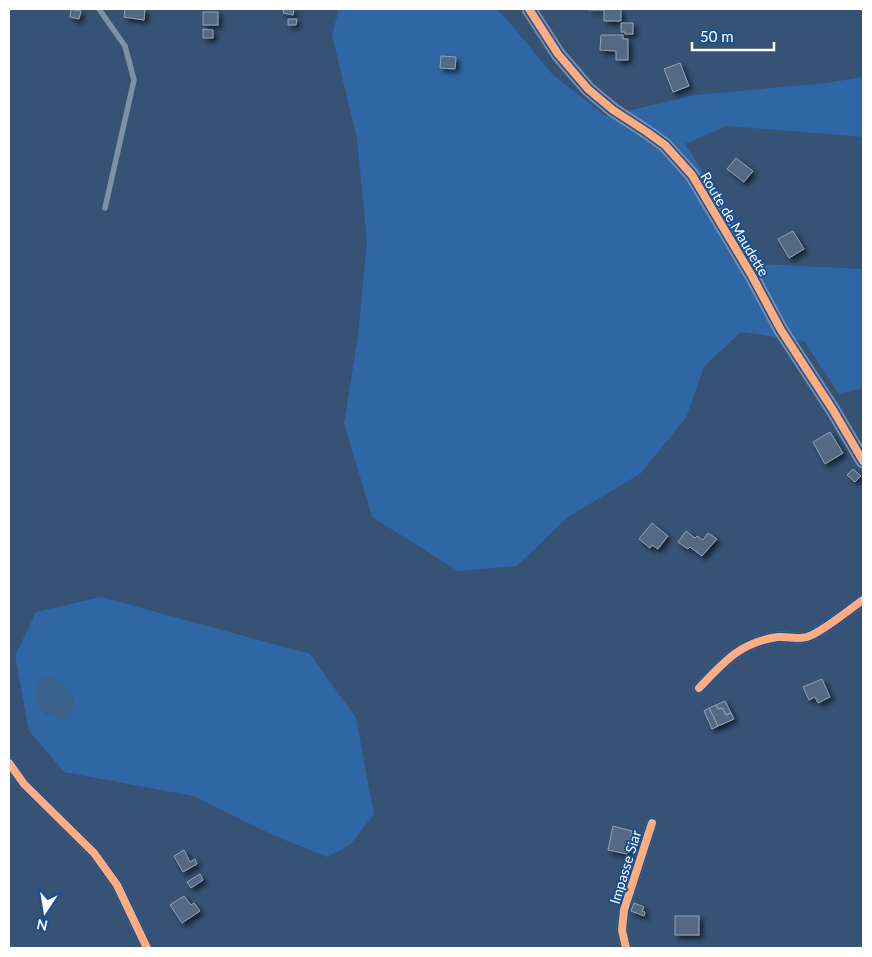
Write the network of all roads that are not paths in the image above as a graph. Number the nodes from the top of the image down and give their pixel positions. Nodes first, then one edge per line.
1 (99, 9) edge
2 (529, 9) edge
3 (105, 208) dead end
4 (863, 461) edge
5 (863, 600) edge
6 (699, 688) dead end
7 (9, 762) edge
8 (652, 823) dead end
9 (147, 948) edge
10 (626, 948) edge

1 - 3 lane
2 - 4 street, Route de Maudette
5 - 6 street
7 - 9 street
8 - 10 street, Impasse Siar

